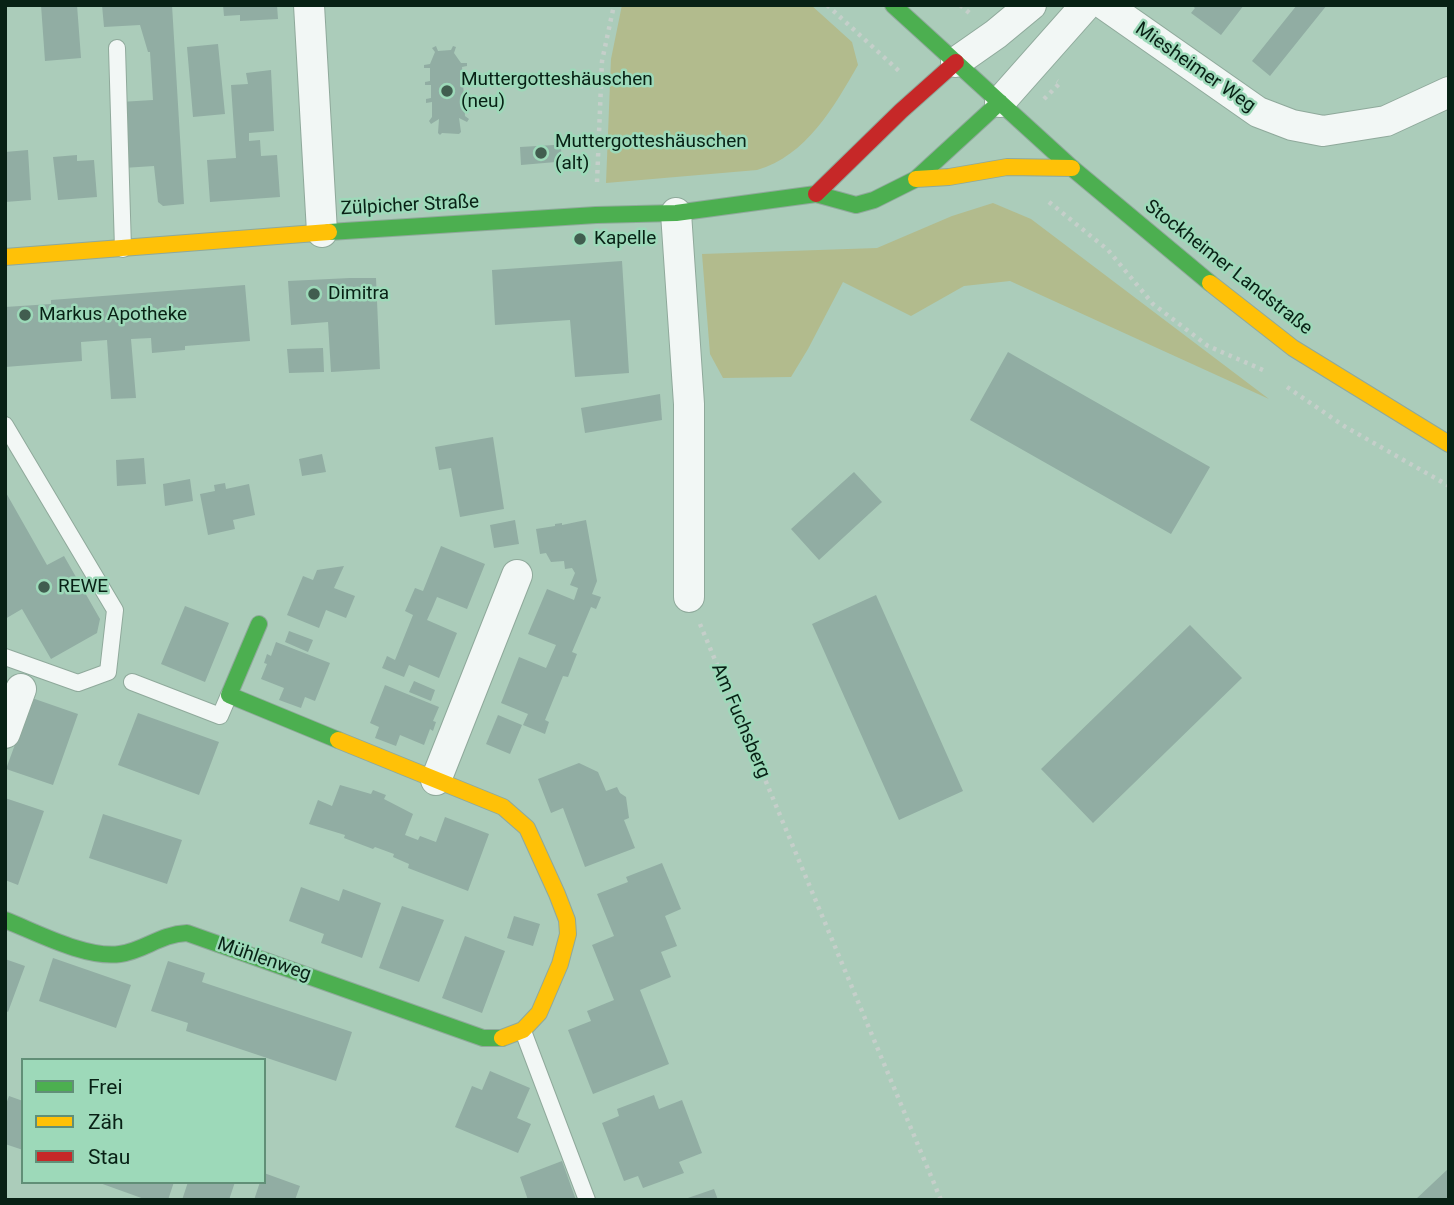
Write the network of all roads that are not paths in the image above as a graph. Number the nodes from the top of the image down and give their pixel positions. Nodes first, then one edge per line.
1 (309, 5) edge
2 (893, 5) edge
3 (1031, 5) edge
4 (1086, 5) edge
5 (1105, 5) edge
6 (117, 48) dead end
7 (956, 62) junction
8 (1449, 92) edge
9 (1000, 102) junction
10 (1072, 168) junction
11 (916, 179) junction
12 (816, 194) junction
13 (676, 213) junction
14 (322, 232) junction
15 (122, 249) junction
16 (5, 257) edge
17 (5, 425) edge
18 (1449, 444) edge
19 (517, 575) dead end
20 (689, 597) road end
21 (259, 624) dead end
22 (5, 657) edge
23 (132, 682) dead end
24 (21, 690) dead end
25 (229, 695) junction
26 (5, 733) edge
27 (436, 780) junction
28 (5, 920) edge
29 (523, 1031) junction
30 (587, 1200) edge

1 - 14 street
2 - 7 street, Stockheimer Landstraße
3 - 7 street
4 - 9 street
5 - 8 street, Miesheimer Weg
6 - 15 lane
7 - 9 street, Stockheimer Landstraße
7 - 12 street
9 - 10 street, Stockheimer Landstraße
9 - 11 street, Zülpicher Straße
10 - 11 street
10 - 18 street, Stockheimer Landstraße
11 - 12 street, Zülpicher Straße
12 - 13 street, Zülpicher Straße
13 - 14 street, Zülpicher Straße
13 - 20 street
14 - 15 street, Zülpicher Straße
15 - 16 street, Zülpicher Straße
17 - 22 lane
19 - 27 street
21 - 25 street
23 - 25 lane
24 - 26 street
25 - 27 street
27 - 29 street
28 - 29 street, Mühlenweg
29 - 30 lane

